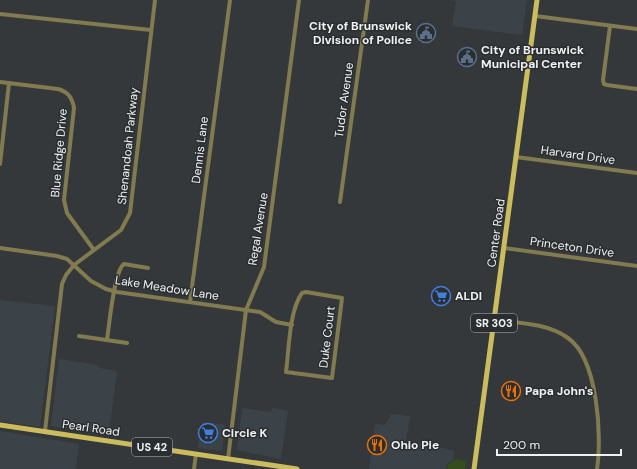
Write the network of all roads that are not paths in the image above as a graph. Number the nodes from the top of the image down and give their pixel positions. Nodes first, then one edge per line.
1 (155, 0) edge
2 (230, 0) edge
3 (299, 0) edge
4 (368, 0) edge
5 (537, 0) edge
6 (0, 14) edge
7 (535, 16) junction
8 (610, 26) junction
9 (637, 29) edge
10 (151, 30) junction
11 (0, 82) edge
12 (9, 83) junction
13 (637, 89) edge
14 (516, 157) junction
15 (0, 164) edge
16 (637, 173) edge
17 (340, 202) dead end
18 (0, 248) edge
19 (504, 248) junction
20 (94, 250) junction
21 (74, 265) junction
22 (637, 266) edge
23 (148, 268) dead end
24 (114, 291) junction
25 (190, 302) junction
26 (246, 310) junction
27 (494, 320) junction
28 (292, 325) junction
29 (79, 336) dead end
30 (107, 340) junction
31 (126, 343) dead end
32 (0, 425) edge
33 (45, 431) junction
34 (196, 454) junction
35 (228, 459) junction
36 (194, 469) edge
37 (297, 469) edge
38 (474, 469) edge
39 (597, 469) edge

1 - 10 street, Shenandoah Parkway
2 - 25 street, Dennis Lane
3 - 26 street, Regal Avenue
4 - 17 street, Tudor Avenue
5 - 7 main road, Center Road / SR 303
6 - 10 street
7 - 8 street
7 - 14 main road, Center Road / SR 303
8 - 9 street
8 - 13 street
10 - 20 street, Shenandoah Parkway
11 - 12 street
12 - 15 street
12 - 20 street, Blue Ridge Drive
14 - 16 street, Harvard Drive
14 - 19 main road, Center Road / SR 303
18 - 21 street, Lake Meadow Lane
19 - 22 street, Princeton Drive
19 - 27 main road, Center Road / SR 303
20 - 21 street, Shenandoah Parkway
21 - 24 street, Lake Meadow Lane
21 - 33 street, Shenandoah Parkway
23 - 24 street
24 - 25 street, Lake Meadow Lane
24 - 30 street
25 - 26 street, Lake Meadow Lane
26 - 28 street, Lake Meadow Lane
26 - 35 street, Regal Avenue
27 - 38 main road, Center Road / SR 303
27 - 39 street
28 - 28 street, Duke Court
29 - 30 street
30 - 31 street
32 - 33 main road, Pearl Road / US 42
33 - 34 main road, Pearl Road / US 42
34 - 35 main road, Pearl Road / US 42
34 - 36 street
35 - 37 main road, Pearl Road / US 42

